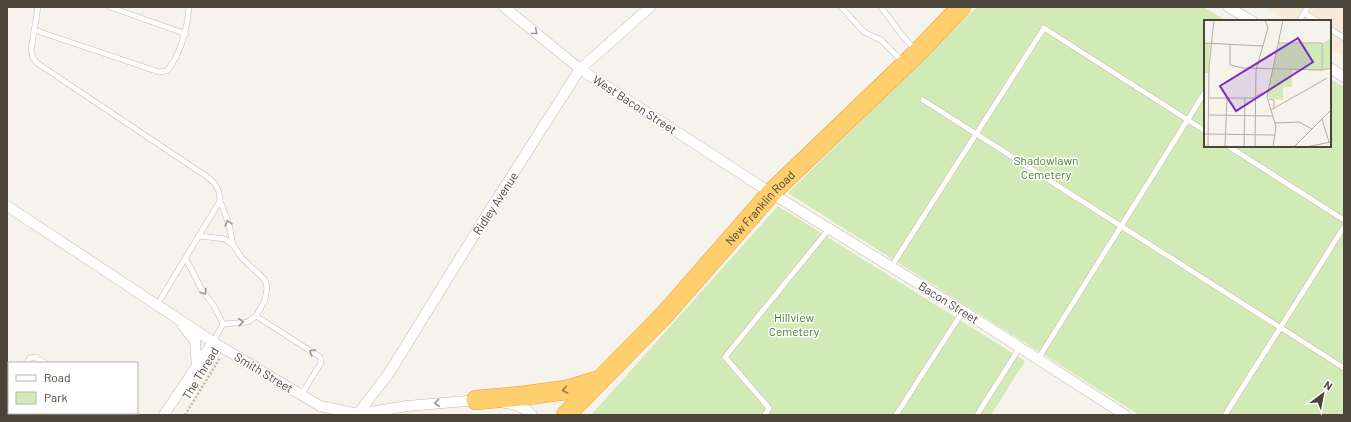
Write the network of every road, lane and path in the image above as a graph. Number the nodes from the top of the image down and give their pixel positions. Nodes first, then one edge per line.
1 (38, 7) edge
2 (110, 7) edge
3 (189, 7) edge
4 (504, 7) edge
5 (650, 7) edge
6 (841, 7) edge
7 (881, 7) edge
8 (961, 7) edge
9 (1228, 7) edge
10 (1308, 7) edge
11 (1304, 12) junction
12 (1248, 20) edge
13 (1300, 20) edge
14 (1316, 20) edge
15 (34, 30) junction
16 (1331, 30) edge
17 (186, 34) junction
18 (1344, 38) edge
19 (911, 59) junction
20 (580, 69) junction
21 (1331, 69) edge
22 (1344, 77) edge
23 (1204, 94) edge
24 (923, 100) dead end
25 (1188, 120) junction
26 (1204, 130) edge
27 (976, 134) junction
28 (1230, 147) edge
29 (771, 193) junction
30 (220, 201) junction
31 (7, 206) edge
32 (1344, 220) edge
33 (1121, 226) junction
34 (1344, 227) edge
35 (829, 229) junction
36 (199, 236) junction
37 (232, 245) junction
38 (186, 259) junction
39 (891, 267) junction
40 (157, 305) junction
41 (963, 311) junction
42 (256, 316) junction
43 (176, 317) junction
44 (223, 324) junction
45 (1280, 328) junction
46 (213, 342) junction
47 (1020, 348) junction
48 (225, 349) junction
49 (1038, 359) junction
50 (28, 362) edge
51 (43, 362) edge
52 (197, 366) junction
53 (1344, 368) edge
54 (602, 379) junction
55 (301, 395) junction
56 (476, 400) junction
57 (323, 411) edge
58 (358, 414) edge
59 (164, 415) edge
60 (185, 415) edge
61 (532, 415) edge
62 (566, 415) edge
63 (765, 415) edge
64 (896, 415) edge
65 (978, 415) edge
66 (1125, 415) edge
67 (1225, 415) edge

1 - 15 lane
2 - 17 lane
3 - 17 lane
4 -> 20 street, West Bacon Street
5 - 20 street, Ridley Avenue
6 - 19 lane
7 - 19 lane
8 - 19 highway, New Franklin Road
9 - 12 street
10 - 11 lane
11 - 13 lane
11 - 14 lane
15 - 17 lane
15 - 30 lane
16 - 18 lane
19 - 29 highway, New Franklin Road
20 - 29 street, West Bacon Street
20 - 58 street, Ridley Avenue
21 - 22 street
23 - 25 lane
24 - 27 lane
25 - 26 lane
25 - 27 lane
25 - 33 lane
27 - 33 lane
27 - 39 lane
28 - 32 lane
29 - 35 street, Bacon Street
29 - 54 highway, New Franklin Road
30 - 36 lane
37 -> 30 lane
31 - 40 street, Smith Street
33 - 45 lane
33 - 49 lane
34 - 45 lane
35 - 39 street, Bacon Street
35 - 63 lane
36 - 37 lane
36 - 38 lane
37 - 42 lane
38 - 40 lane
38 -> 44 lane
39 - 41 street, Bacon Street
40 - 43 street, Smith Street
41 - 47 street, Bacon Street
41 - 64 lane
44 -> 42 lane
55 -> 42 lane
43 - 46 street, Smith Street
43 - 52 street, Smith Street
44 - 46 lane
45 - 53 lane
45 - 67 lane
46 - 48 street, Smith Street
46 - 52 street
47 - 49 street, Bacon Street
47 - 65 lane
48 - 55 street, Smith Street
48 - 60 path, The Thread
49 - 66 street, Bacon Street
50 - 51 lane
52 - 59 street
54 -> 56 highway
54 - 62 highway, New Franklin Road
55 - 57 street, Smith Street
56 -> 58 street
56 - 61 street
57 - 58 street, Smith Street

